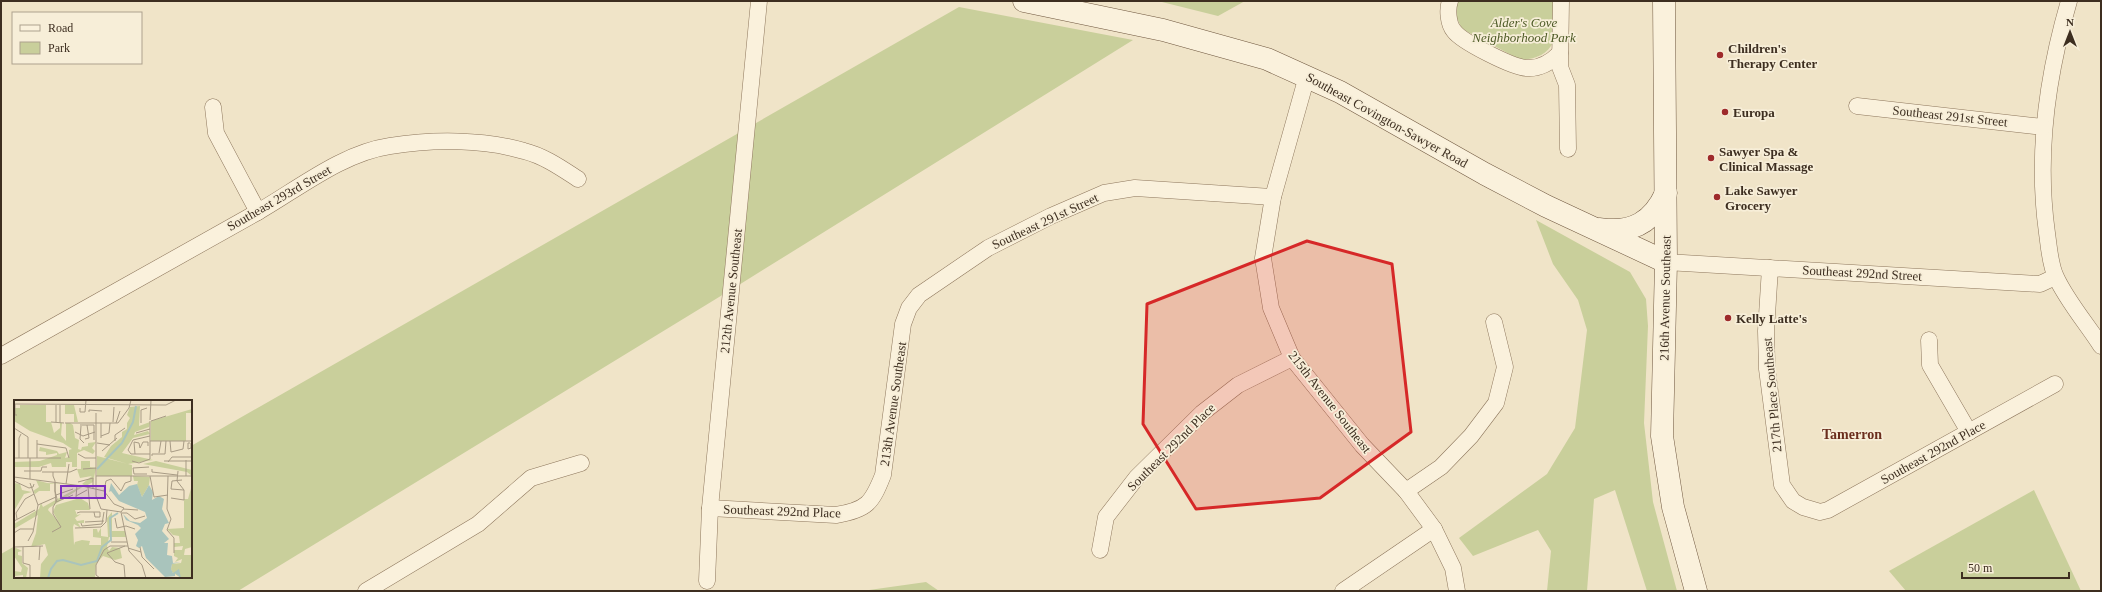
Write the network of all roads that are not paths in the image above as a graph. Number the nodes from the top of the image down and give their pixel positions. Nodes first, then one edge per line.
1 (759, 1) edge
2 (1024, 1) edge
3 (1450, 1) edge
4 (1560, 1) edge
5 (1664, 1) edge
6 (2069, 1) edge
7 (1560, 53) junction
8 (1307, 76) junction
9 (213, 106) dead end
10 (1858, 106) dead end
11 (2043, 127) junction
12 (1568, 149) dead end
13 (578, 179) dead end
14 (1666, 193) junction
15 (1273, 197) junction
16 (258, 212) junction
17 (1590, 228) junction
18 (1666, 262) junction
19 (1770, 268) junction
20 (2056, 277) junction
21 (909, 308) joint
22 (1494, 322) dead end
23 (1929, 340) dead end
24 (2101, 346) edge
25 (1, 356) edge
26 (1292, 358) junction
27 (2055, 384) dead end
28 (1969, 432) junction
29 (581, 464) dead end
30 (1406, 491) junction
31 (874, 498) joint
32 (710, 508) junction
33 (1809, 509) joint
34 (1434, 529) junction
35 (1100, 550) dead end
36 (707, 581) dead end
37 (366, 591) edge
38 (1342, 591) edge
39 (1457, 591) edge
40 (1696, 591) edge

1 - 32 street, 212th Avenue Southeast
2 - 8 street, Southeast Covington-Sawyer Road
3 - 7 street
4 - 7 street
5 - 14 street, 216th Avenue Southeast
6 - 11 street
7 - 12 street
8 - 15 street, 215th Avenue Southeast
8 - 17 street, Southeast Covington-Sawyer Road
9 - 16 street
10 - 11 street, Southeast 291st Street
11 - 20 street
13 - 16 street, Southeast 293rd Street
14 - 17 street
14 - 18 street, 216th Avenue Southeast
15 - 21 street, Southeast 291st Street
15 - 26 street, 215th Avenue Southeast
16 - 25 street, Southeast 293rd Street
17 - 18 street, Southeast Covington-Sawyer Road
18 - 19 street, Southeast 292nd Street
18 - 40 street, 216th Avenue Southeast
19 - 20 street, Southeast 292nd Street
19 - 33 street, 217th Place Southeast
20 - 24 street
21 - 31 street, 213th Avenue Southeast
22 - 30 street
23 - 28 street
26 - 30 street, 215th Avenue Southeast
26 - 35 street, Southeast 292nd Place
27 - 28 street, Southeast 292nd Place
28 - 33 street, Southeast 292nd Place
29 - 37 street
30 - 34 street, 215th Avenue Southeast
31 - 32 street, Southeast 292nd Place
32 - 36 street, 212th Avenue Southeast
34 - 38 street
34 - 39 street, 215th Avenue Southeast

